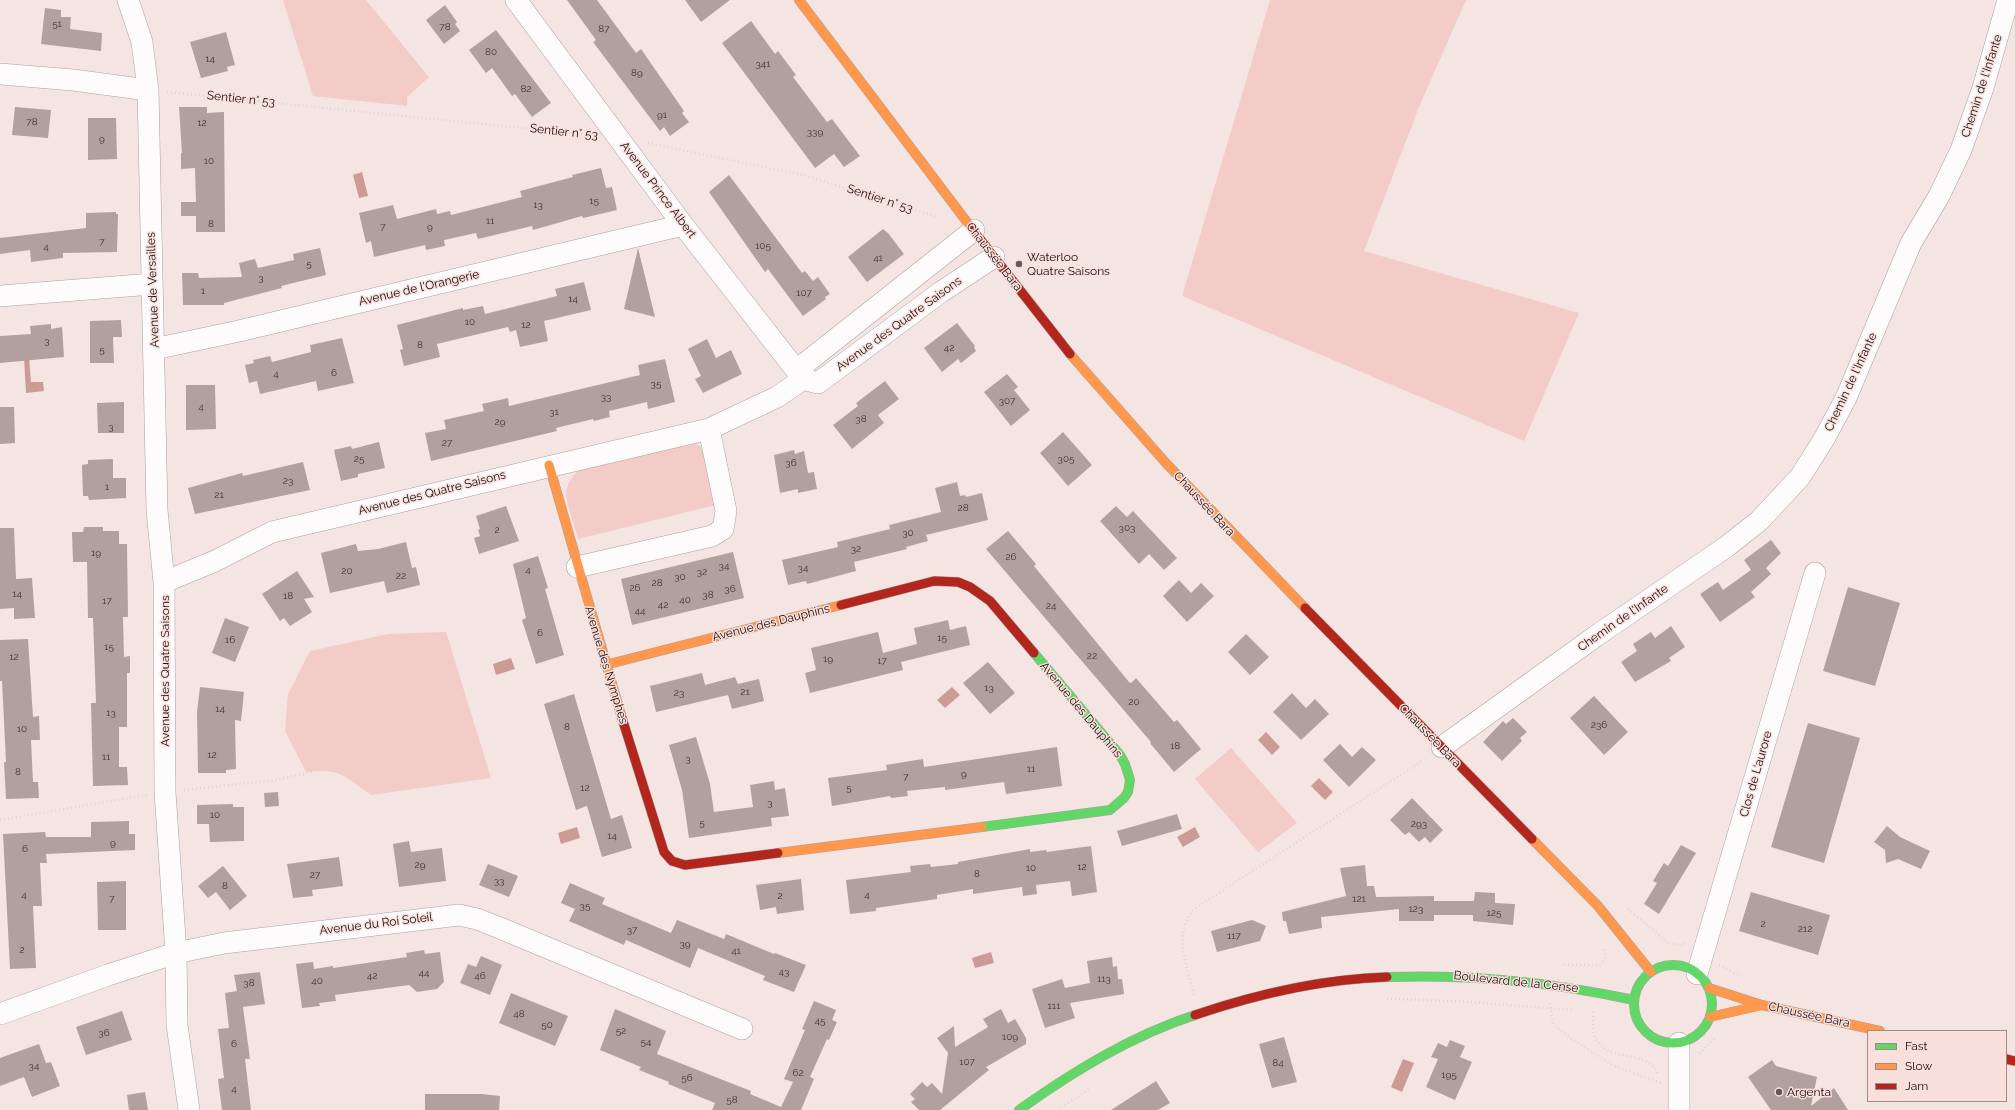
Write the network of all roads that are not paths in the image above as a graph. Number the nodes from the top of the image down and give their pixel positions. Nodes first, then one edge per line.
1 (128, 0) edge
2 (516, 0) edge
3 (799, 0) edge
4 (2008, 0) edge
5 (0, 74) edge
6 (148, 90) junction
7 (684, 225) junction
8 (974, 230) junction
9 (994, 257) junction
10 (152, 284) junction
11 (0, 296) edge
12 (154, 349) junction
13 (803, 379) junction
14 (708, 429) junction
15 (549, 465) junction
16 (577, 567) junction
17 (1814, 573) dead end
18 (164, 582) junction
19 (605, 665) junction
20 (1435, 752) junction
21 (672, 861) joint
22 (176, 953) junction
23 (1651, 972) junction
24 (1703, 981) junction
25 (1634, 1000) junction
26 (1762, 1005) junction
27 (0, 1014) edge
28 (1710, 1018) junction
29 (742, 1029) dead end
30 (1875, 1030) edge
31 (1679, 1043) junction
32 (189, 1110) edge
33 (1019, 1110) edge
34 (1679, 1110) edge

1 - 6 street, Avenue de Versailles
2 - 7 street, Avenue Prince Albert
3 - 8 main road, Chaussée Bara
4 - 20 street, Chemin de l'Infante
5 - 6 street
6 - 10 street, Avenue de Versailles
7 - 12 street, Avenue de l'Orangerie
7 - 13 street, Avenue Prince Albert
8 - 9 main road, Chaussée Bara
8 - 13 street, Avenue des Quatre Saisons
9 - 13 street, Avenue des Quatre Saisons
9 - 20 main road, Chaussée Bara
10 - 11 street
10 - 12 street, Avenue de Versailles
12 - 18 street, Avenue de Versailles
13 - 14 street, Avenue des Quatre Saisons
14 - 15 street, Avenue des Quatre Saisons
14 - 16 street
15 - 16 main road, Avenue des Nymphes
15 - 18 street, Avenue des Quatre Saisons
16 - 19 main road, Avenue des Nymphes
17 - 24 street, Clos de L'aurore
18 - 22 street, Avenue des Quatre Saisons
19 - 21 main road, Avenue des Nymphes
19 - 21 main road, Avenue des Dauphins
20 - 23 main road, Chaussée Bara
22 - 27 street, Avenue du Roi Soleil
22 - 29 street, Avenue du Roi Soleil
22 - 32 street, Avenue des Quatre Saisons
23 - 24 main road
23 - 25 main road
24 - 26 main road, Chaussée Bara
24 - 28 main road
25 - 31 main road
25 - 33 main road, Boulevard de la Cense
26 - 28 main road, Chaussée Bara
26 - 30 main road, Chaussée Bara
28 - 31 main road
31 - 34 street

